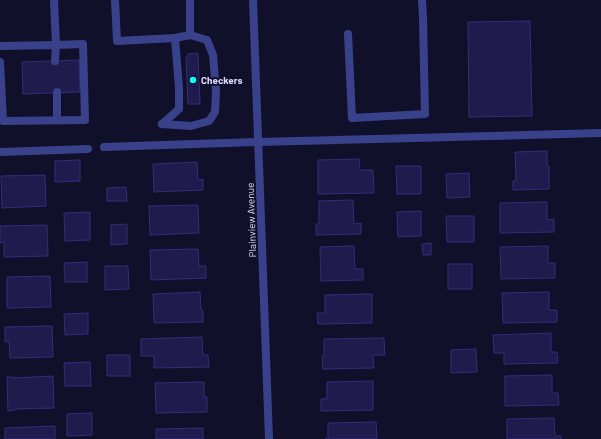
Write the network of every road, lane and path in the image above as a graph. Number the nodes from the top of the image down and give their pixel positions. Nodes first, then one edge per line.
1 (54, 0) edge
2 (115, 0) edge
3 (190, 0) edge
4 (254, 0) edge
5 (422, 0) edge
6 (348, 34) dead end
7 (190, 35) junction
8 (175, 38) junction
9 (56, 45) junction
10 (0, 46) edge
11 (55, 61) dead end
12 (0, 62) edge
13 (57, 92) dead end
14 (57, 120) junction
15 (2, 121) edge
16 (601, 132) edge
17 (259, 142) junction
18 (104, 147) dead end
19 (88, 149) dead end
20 (0, 152) edge
21 (269, 439) edge

1 - 9 street
2 - 8 street
3 - 7 street
4 - 17 street, Plainview Avenue
5 - 6 street
7 - 8 street
7 - 8 street
9 - 10 street
9 - 11 street
9 - 14 street
12 - 15 street
13 - 14 street
14 - 15 street
16 - 17 street
17 - 18 street
17 - 21 street, Plainview Avenue
19 - 20 street

